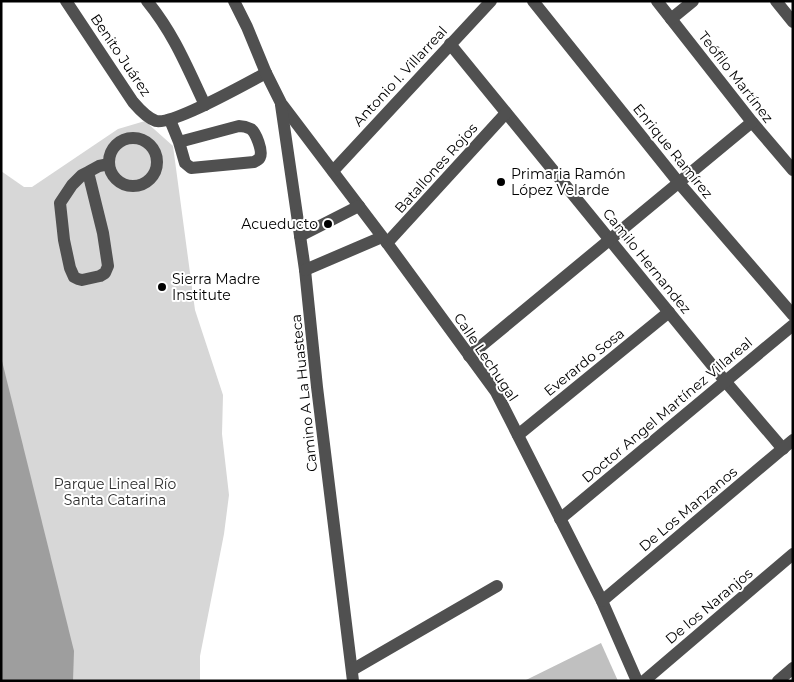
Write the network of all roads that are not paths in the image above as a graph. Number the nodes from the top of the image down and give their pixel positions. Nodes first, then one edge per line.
1 (66, 1) edge
2 (147, 1) edge
3 (234, 1) edge
4 (491, 1) edge
5 (533, 1) edge
6 (657, 1) edge
7 (693, 1) edge
8 (776, 1) edge
9 (671, 19) junction
10 (793, 22) edge
11 (450, 44) junction
12 (266, 73) junction
13 (281, 103) junction
14 (205, 105) junction
15 (506, 113) junction
16 (154, 120) junction
17 (170, 120) junction
18 (752, 122) junction
19 (141, 139) junction
20 (179, 142) junction
21 (109, 164) junction
22 (793, 170) edge
23 (332, 171) junction
24 (88, 172) junction
25 (679, 184) junction
26 (359, 206) junction
27 (300, 236) junction
28 (610, 239) junction
29 (385, 240) junction
30 (305, 270) junction
31 (669, 312) junction
32 (793, 316) edge
33 (793, 325) edge
34 (469, 356) junction
35 (725, 382) junction
36 (518, 435) junction
37 (788, 445) edge
38 (560, 519) junction
39 (793, 554) edge
40 (497, 586) dead end
41 (602, 601) junction
42 (793, 668) edge
43 (352, 676) edge
44 (637, 681) edge
45 (644, 681) edge
46 (778, 681) edge

1 - 16 street, Benito Juárez
2 - 14 street
3 - 12 street
4 - 11 street, Antonio I. Villarreal
5 - 25 street, Enrique Ramírez
6 - 9 street, Teófilo Martínez
7 - 9 street
8 - 10 street
9 - 18 street, Teófilo Martínez
11 - 15 street, Camilo Hernandez
11 - 23 street, Antonio I. Villarreal
12 - 13 street
12 - 14 street
13 - 23 street, Calle Lechugal
13 - 27 street, Camino A La Huasteca
14 - 17 street
15 - 28 street, Camilo Hernandez
15 - 29 street, Batallones Rojos
16 - 17 street
16 - 19 street
17 - 20 street
18 - 22 street, Teófilo Martínez
18 - 25 street
19 - 21 street
19 - 21 street
20 - 20 street
21 - 24 street
23 - 26 street, Calle Lechugal
24 - 24 street
25 - 28 street
25 - 32 street, Enrique Ramírez
26 - 27 street
26 - 29 street, Calle Lechugal
27 - 30 street, Camino A La Huasteca
28 - 31 street, Camilo Hernandez
28 - 34 street
29 - 30 street
29 - 34 street, Calle Lechugal
30 - 43 street, Camino A La Huasteca
31 - 35 street, Camilo Hernandez
31 - 36 street, Everardo Sosa
33 - 35 street, Doctor Angel Martínez Villareal
34 - 36 street, Calle Lechugal
35 - 37 street, Camilo Hernandez
35 - 38 street, Doctor Angel Martínez Villareal
36 - 38 street, Calle Lechugal
37 - 41 street, De Los Manzanos
38 - 41 street, Calle Lechugal
39 - 45 street, De los Naranjos
40 - 43 street
41 - 44 street, Calle Lechugal
42 - 46 street

